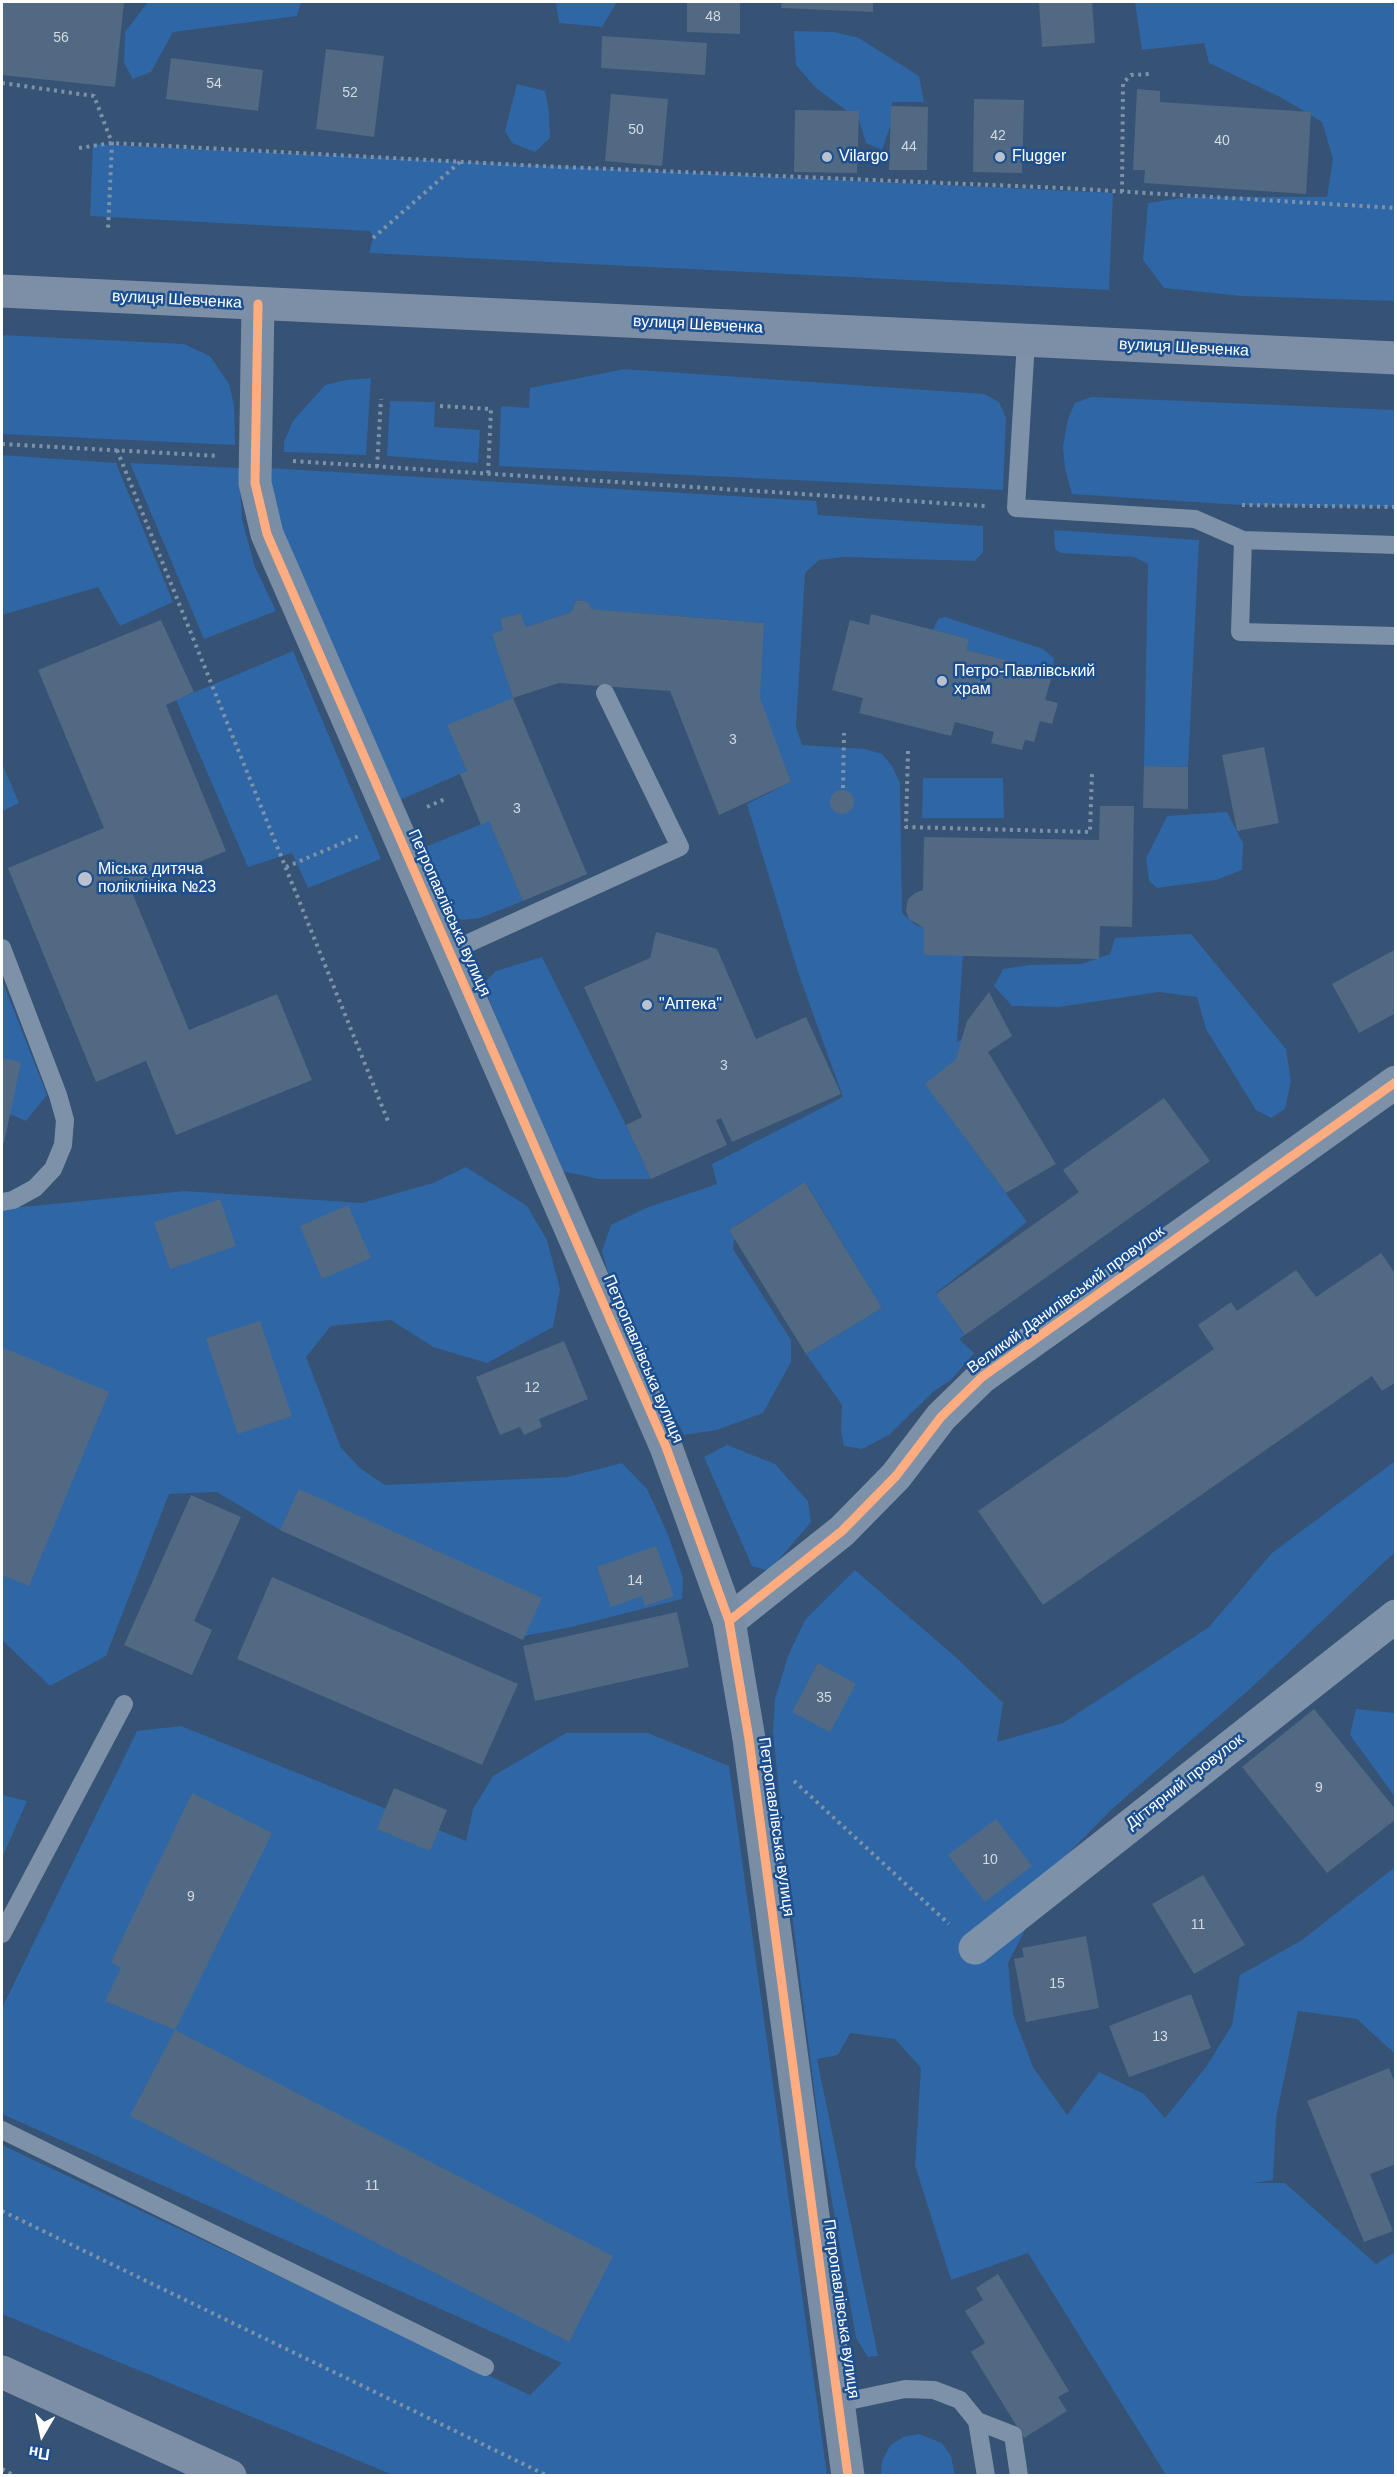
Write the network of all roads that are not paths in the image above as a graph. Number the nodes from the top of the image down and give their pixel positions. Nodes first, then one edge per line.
1 (2, 291) edge
2 (258, 304) junction
3 (1026, 340) junction
4 (1395, 358) edge
5 (1243, 540) junction
6 (1395, 545) edge
7 (1395, 636) edge
8 (605, 693) dead end
9 (2, 948) edge
10 (449, 952) junction
11 (1395, 1082) edge
12 (2, 1202) edge
13 (1395, 1616) edge
14 (729, 1621) junction
15 (124, 1704) dead end
16 (2, 1934) edge
17 (975, 1948) road end
18 (2, 2130) edge
19 (484, 2367) dead end
20 (2, 2372) edge
21 (839, 2403) junction
22 (977, 2421) junction
23 (230, 2475) edge
24 (848, 2475) edge
25 (986, 2475) edge
26 (1019, 2475) edge

1 - 2 main road, вулиця Шевченка
2 - 3 main road, вулиця Шевченка
2 - 10 street, Петропавлівська вулиця
3 - 4 main road, вулиця Шевченка
3 - 5 lane
5 - 6 lane
5 - 7 lane
8 - 10 lane
9 - 12 lane
10 - 14 street, Петропавлівська вулиця
11 - 14 street, Великий Данилівський провулок
13 - 17 street, Дігтярний провулок
14 - 21 street, Петропавлівська вулиця
15 - 16 lane
18 - 19 lane
20 - 23 main road
21 - 22 lane
21 - 24 street, Петропавлівська вулиця
22 - 25 lane
22 - 26 lane

